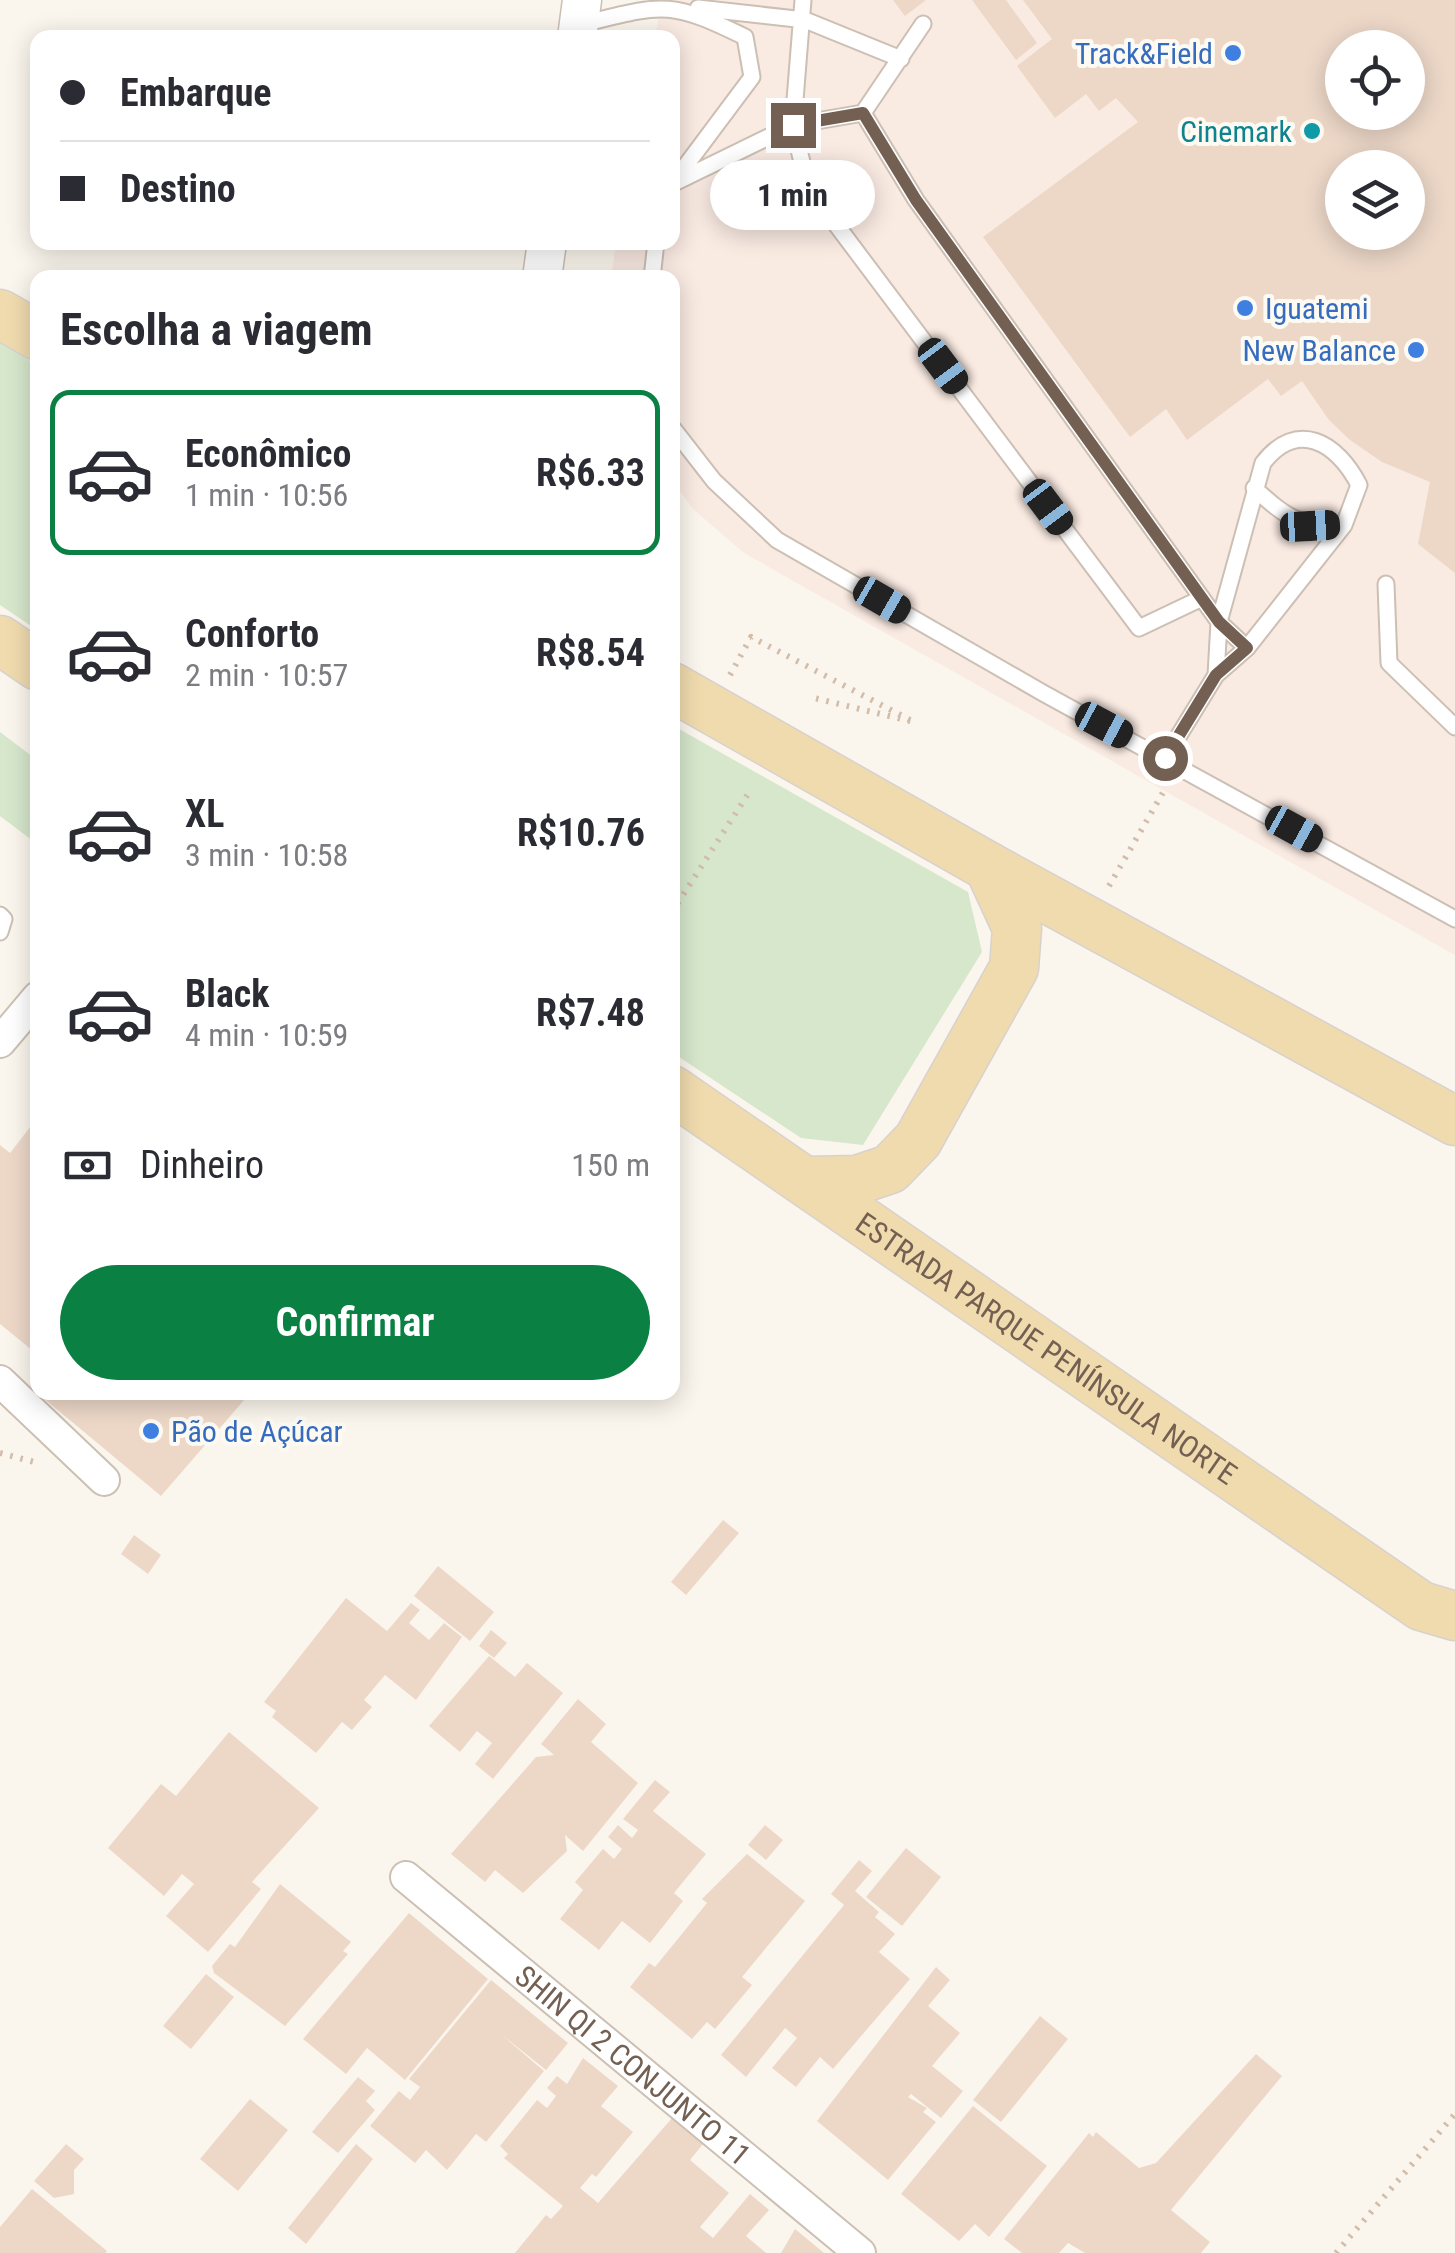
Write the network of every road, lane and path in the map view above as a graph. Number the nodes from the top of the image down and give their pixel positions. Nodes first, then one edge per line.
1 (803, 0) edge
2 (694, 8) junction
3 (804, 20) junction
4 (579, 21) edge
5 (922, 24) dead end
6 (901, 59) junction
7 (863, 113) junction
8 (793, 125) junction
9 (680, 172) edge
10 (680, 179) edge
11 (0, 314) edge
12 (30, 331) edge
13 (680, 437) edge
14 (1254, 488) junction
15 (1344, 525) junction
16 (1386, 584) dead end
17 (1202, 598) junction
18 (1219, 622) junction
19 (0, 640) edge
20 (1247, 648) junction
21 (30, 661) edge
22 (1216, 675) junction
23 (691, 697) edge
24 (810, 697) dead end
25 (1455, 727) edge
26 (1165, 758) junction
27 (748, 794) dead end
28 (989, 867) junction
29 (680, 900) edge
30 (0, 915) edge
31 (1455, 918) edge
32 (1088, 922) junction
33 (0, 932) edge
34 (30, 1006) edge
35 (3, 1032) edge
36 (680, 1095) edge
37 (1455, 1121) edge
38 (805, 1180) junction
39 (0, 1380) edge
40 (104, 1480) dead end
41 (1438, 1611) edge
42 (406, 1877) dead end
43 (1455, 2114) edge
44 (860, 2253) edge
45 (1336, 2253) edge

1 - 3 lane
2 - 3 lane
2 - 4 lane
2 - 9 lane
3 - 6 lane
3 - 8 lane
5 - 6 lane
6 - 7 lane
7 - 8 lane
7 - 17 lane
8 - 10 lane
8 - 17 lane
11 - 12 main road
13 - 26 lane
14 - 15 lane
14 - 15 lane
14 - 18 lane
15 - 20 lane
16 - 25 lane
17 - 18 lane
18 - 20 lane
18 - 22 lane
19 - 21 main road
20 - 22 lane
22 - 26 lane
23 - 24 path
23 - 28 main road
26 - 31 lane
26 - 32 path
27 - 29 path
28 - 32 main road
28 - 38 main road
30 - 33 lane
32 - 37 main road
34 - 35 street
36 - 38 main road, ESTRADA PARQUE PENÍNSULA NORTE
38 - 41 main road, ESTRADA PARQUE PENÍNSULA NORTE
39 - 40 street
42 - 44 street, SHIN QI 2 CONJUNTO 11
43 - 45 path

